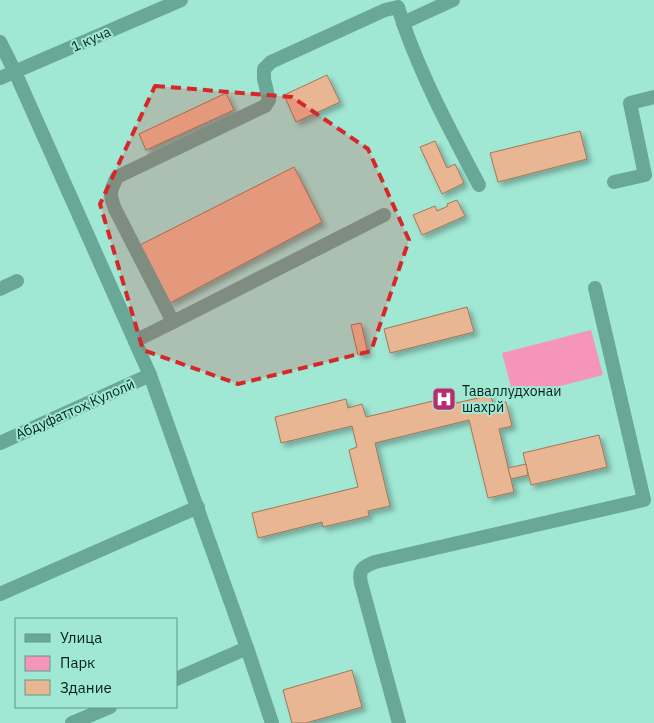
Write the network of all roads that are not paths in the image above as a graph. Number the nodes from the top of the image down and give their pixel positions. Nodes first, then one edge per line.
1 (181, 0) edge
2 (453, 0) edge
3 (403, 23) junction
4 (0, 42) edge
5 (15, 72) junction
6 (0, 78) edge
7 (654, 97) edge
8 (614, 182) dead end
9 (479, 185) dead end
10 (384, 215) dead end
11 (17, 281) dead end
12 (0, 288) edge
13 (595, 288) dead end
14 (173, 322) junction
15 (135, 341) junction
16 (150, 375) junction
17 (0, 443) edge
18 (198, 507) junction
19 (0, 594) edge
20 (247, 648) junction
21 (178, 678) edge
22 (108, 708) edge
23 (72, 723) edge
24 (272, 723) edge
25 (399, 723) edge

1 - 5 street, 1 куча
2 - 3 street
3 - 9 street
3 - 14 street
4 - 5 street
5 - 6 street, 1 куча
5 - 15 street
7 - 8 street
10 - 14 street
11 - 12 street
13 - 25 street
14 - 15 street
15 - 16 street
16 - 17 street, Абдуфаттоҳ Кулолӣ
16 - 18 street
18 - 19 street
18 - 20 street
20 - 21 street
20 - 24 street
22 - 23 street

